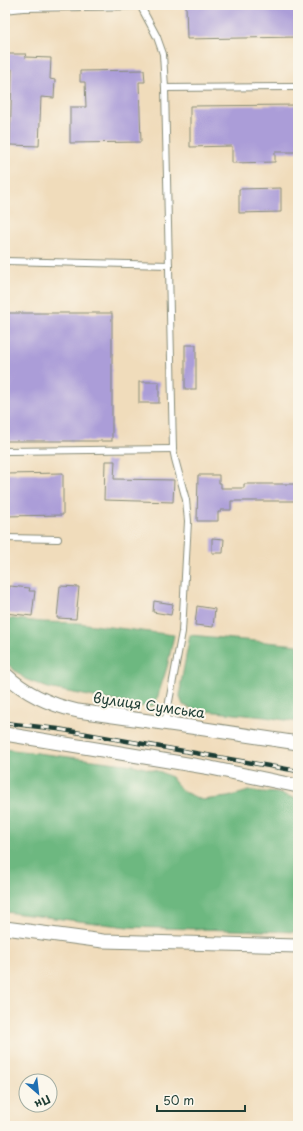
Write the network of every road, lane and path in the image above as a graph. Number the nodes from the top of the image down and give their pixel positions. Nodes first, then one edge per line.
1 (140, 6) edge
2 (5, 10) edge
3 (298, 87) edge
4 (165, 88) junction
5 (5, 261) edge
6 (169, 265) junction
7 (174, 449) junction
8 (5, 451) edge
9 (5, 538) edge
10 (58, 539) dead end
11 (5, 674) edge
12 (165, 723) junction
13 (5, 734) edge
14 (298, 743) edge
15 (298, 786) edge
16 (5, 928) edge
17 (298, 946) edge

1 - 2 lane
1 - 4 lane
3 - 4 lane
4 - 6 lane
5 - 6 lane
6 - 7 lane
7 - 8 lane
7 - 12 lane
9 - 10 lane
11 - 12 street, вулиця Сумська
12 - 14 street, вулиця Сумська
13 - 15 street
16 - 17 street

